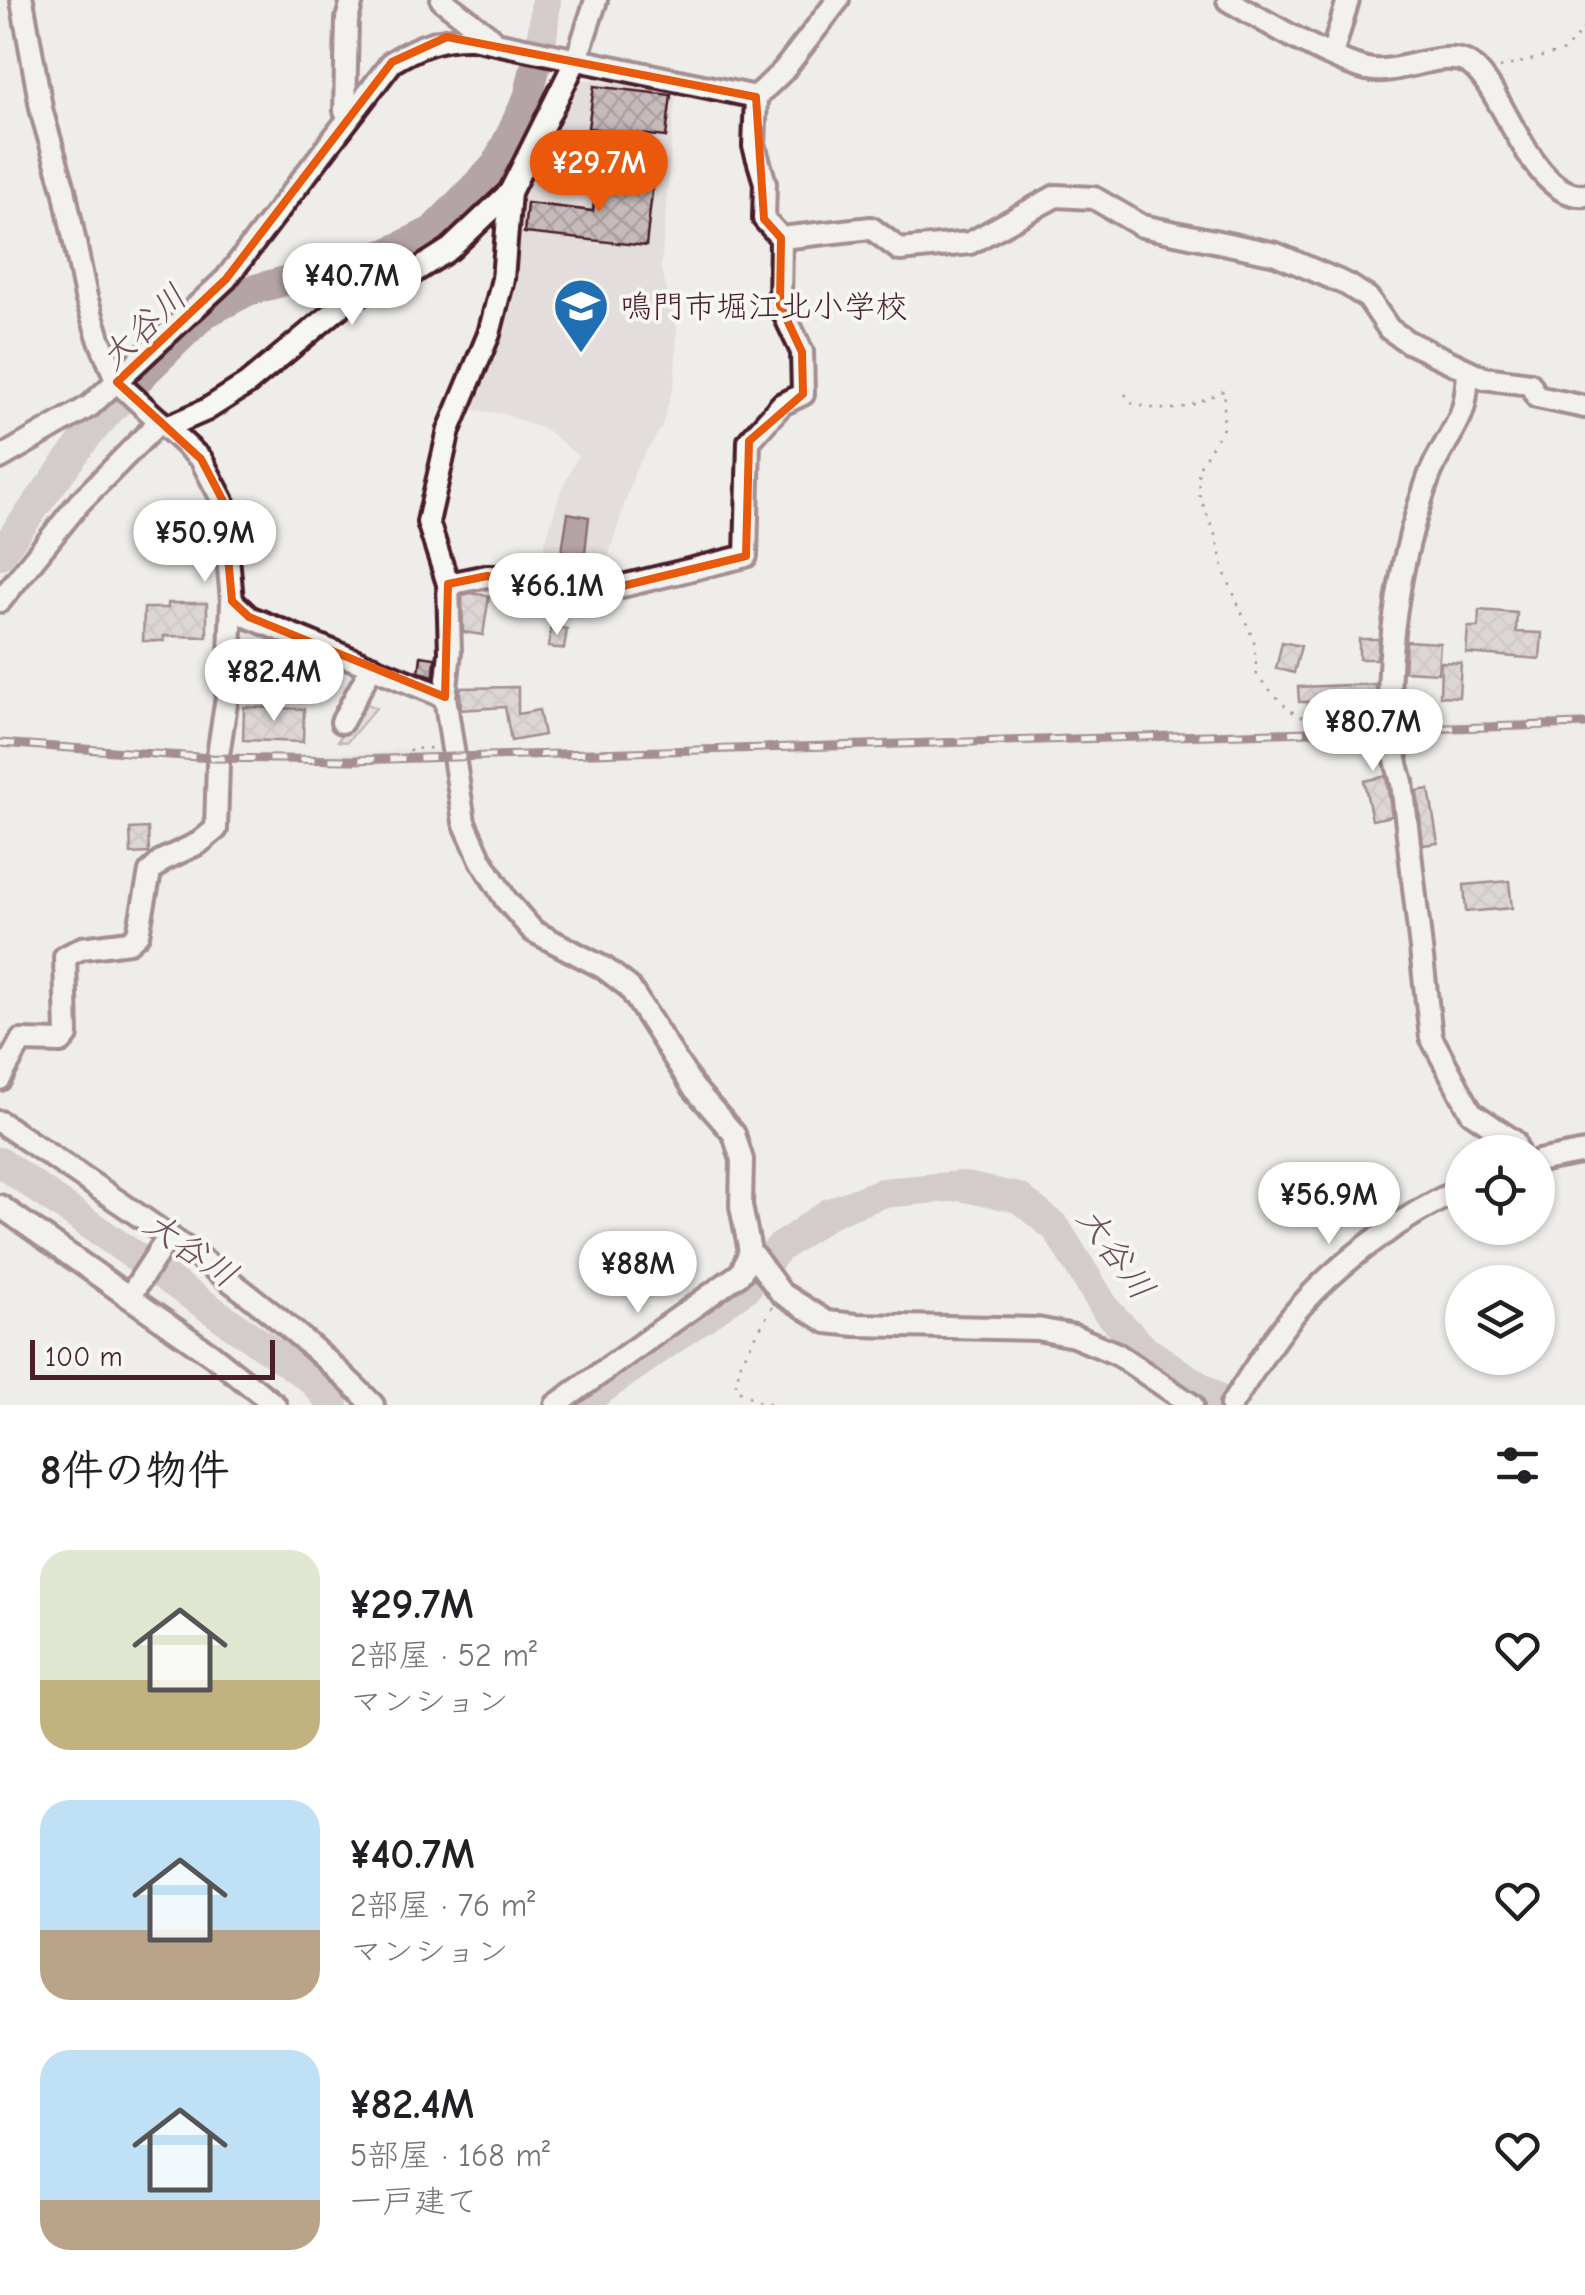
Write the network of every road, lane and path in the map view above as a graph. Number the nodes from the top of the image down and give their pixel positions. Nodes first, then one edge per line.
1 (22, 0) edge
2 (352, 0) edge
3 (442, 0) edge
4 (596, 0) edge
5 (838, 0) edge
6 (1228, 0) edge
7 (1348, 0) edge
8 (1585, 27) edge
9 (506, 45) junction
10 (1332, 55) junction
11 (571, 57) junction
12 (1480, 74) junction
13 (756, 97) junction
14 (348, 118) junction
15 (510, 192) junction
16 (1585, 195) edge
17 (781, 238) junction
18 (1468, 372) junction
19 (120, 384) junction
20 (1126, 394) dead end
21 (1585, 407) edge
22 (159, 419) junction
23 (0, 458) edge
24 (448, 584) junction
25 (0, 601) edge
26 (232, 601) junction
27 (372, 666) junction
28 (445, 698) junction
29 (1309, 720) dead end
30 (342, 722) dead end
31 (454, 747) junction
32 (410, 752) dead end
33 (0, 1079) edge
34 (0, 1122) edge
35 (1504, 1135) edge
36 (1585, 1152) edge
37 (1555, 1158) edge
38 (1445, 1198) edge
39 (0, 1206) edge
40 (166, 1239) junction
41 (754, 1256) junction
42 (777, 1287) junction
43 (130, 1295) junction
44 (275, 1405) edge
45 (373, 1405) edge
46 (556, 1405) edge
47 (778, 1405) edge
48 (1192, 1405) edge
49 (1231, 1405) edge

1 - 19 street
2 - 14 street
3 - 9 street
4 - 11 street
5 - 13 street
6 - 10 street
7 - 10 street
8 - 12 path
9 - 11 street
9 - 14 street
10 - 12 street
11 - 13 street
11 - 15 street
12 - 16 street
13 - 17 street
14 - 19 street
15 - 22 street
15 - 24 street
17 - 18 street
17 - 24 street
18 - 21 street
18 - 35 street
19 - 22 street
19 - 23 street
20 - 29 path
22 - 25 street
22 - 26 street
24 - 28 street
26 - 27 street
26 - 33 street
27 - 28 street
27 - 30 street
28 - 31 street
31 - 32 path
31 - 41 street
34 - 40 street
36 - 37 street
38 - 49 street
39 - 43 street
40 - 43 street
40 - 45 street
41 - 42 street
41 - 46 street
42 - 47 path
42 - 48 street
43 - 44 street

